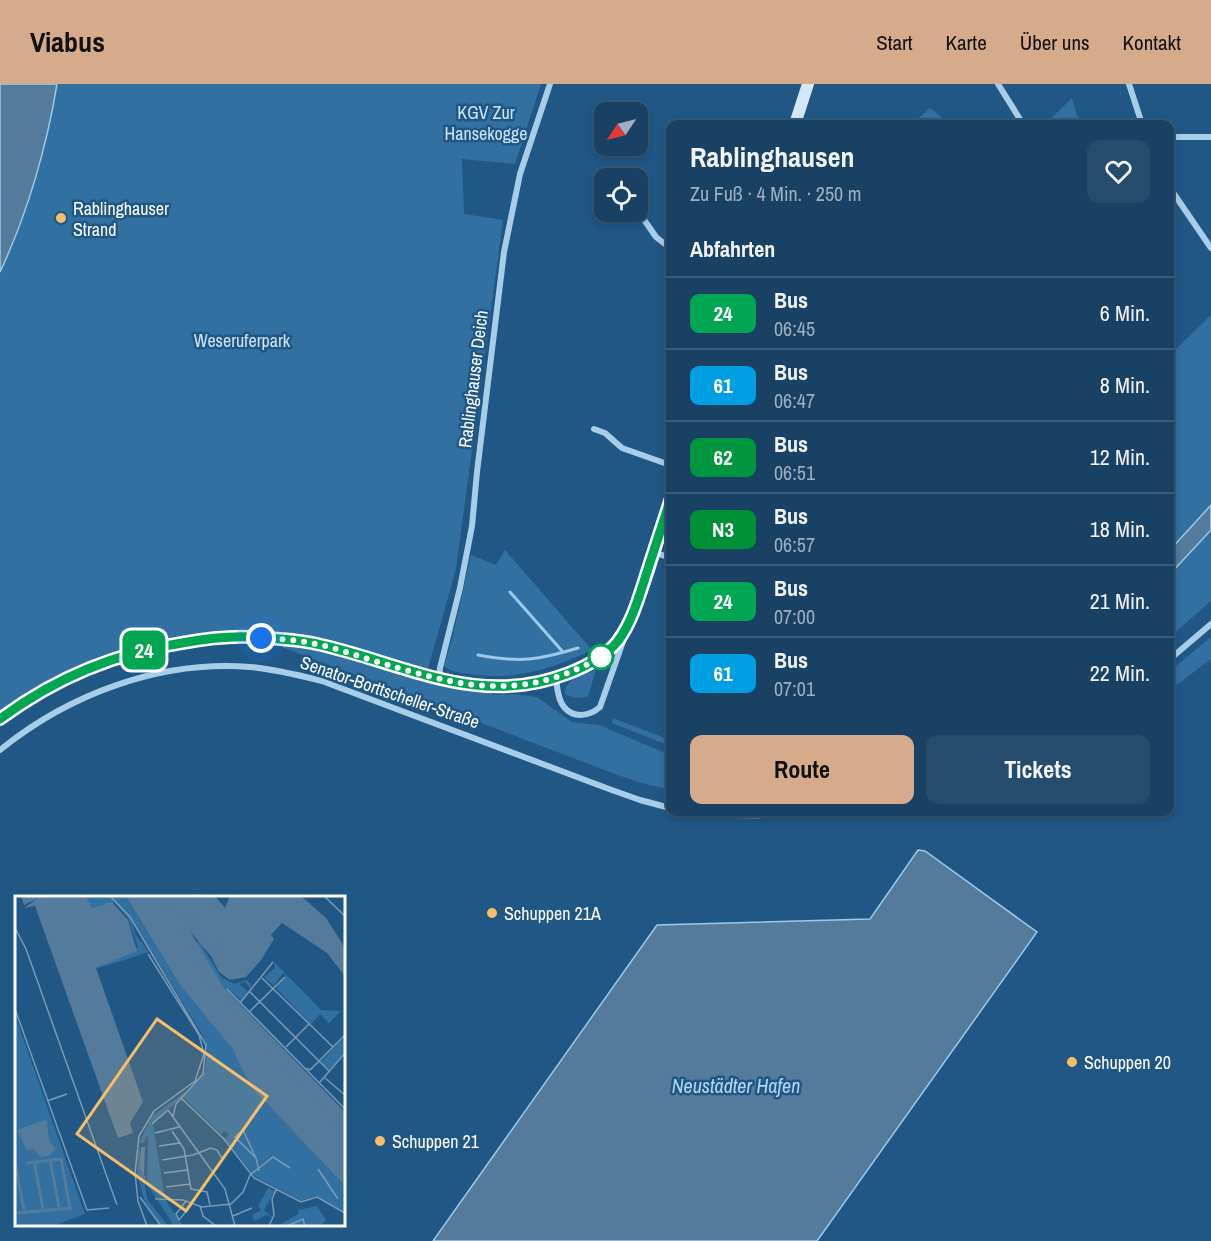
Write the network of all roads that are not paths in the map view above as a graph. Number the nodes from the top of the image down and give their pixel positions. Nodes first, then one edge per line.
1 (550, 84) edge
2 (808, 84) edge
3 (998, 84) edge
4 (1129, 84) edge
5 (796, 120) edge
6 (1020, 120) edge
7 (1141, 120) edge
8 (1174, 137) edge
9 (1211, 137) edge
10 (1174, 194) edge
11 (644, 222) edge
12 (666, 246) edge
13 (1211, 248) edge
14 (594, 429) dead end
15 (666, 464) edge
16 (666, 514) edge
17 (654, 552) junction
18 (666, 556) edge
19 (1211, 624) edge
20 (627, 625) junction
21 (609, 650) joint
22 (1174, 656) edge
23 (556, 678) junction
24 (439, 680) junction
25 (0, 719) edge
26 (0, 750) edge
27 (666, 807) edge

1 - 24 street, Rablinghauser Deich
2 - 5 street
3 - 6 street
4 - 7 street
8 - 9 street
10 - 13 street
11 - 12 street
14 - 15 street
16 - 17 street
17 - 18 street
17 - 20 street
19 - 22 street
20 - 21 street
20 - 23 street
21 - 23 street
23 - 24 street
24 - 25 street
26 - 27 street, Senator-Borttscheller-Straße

